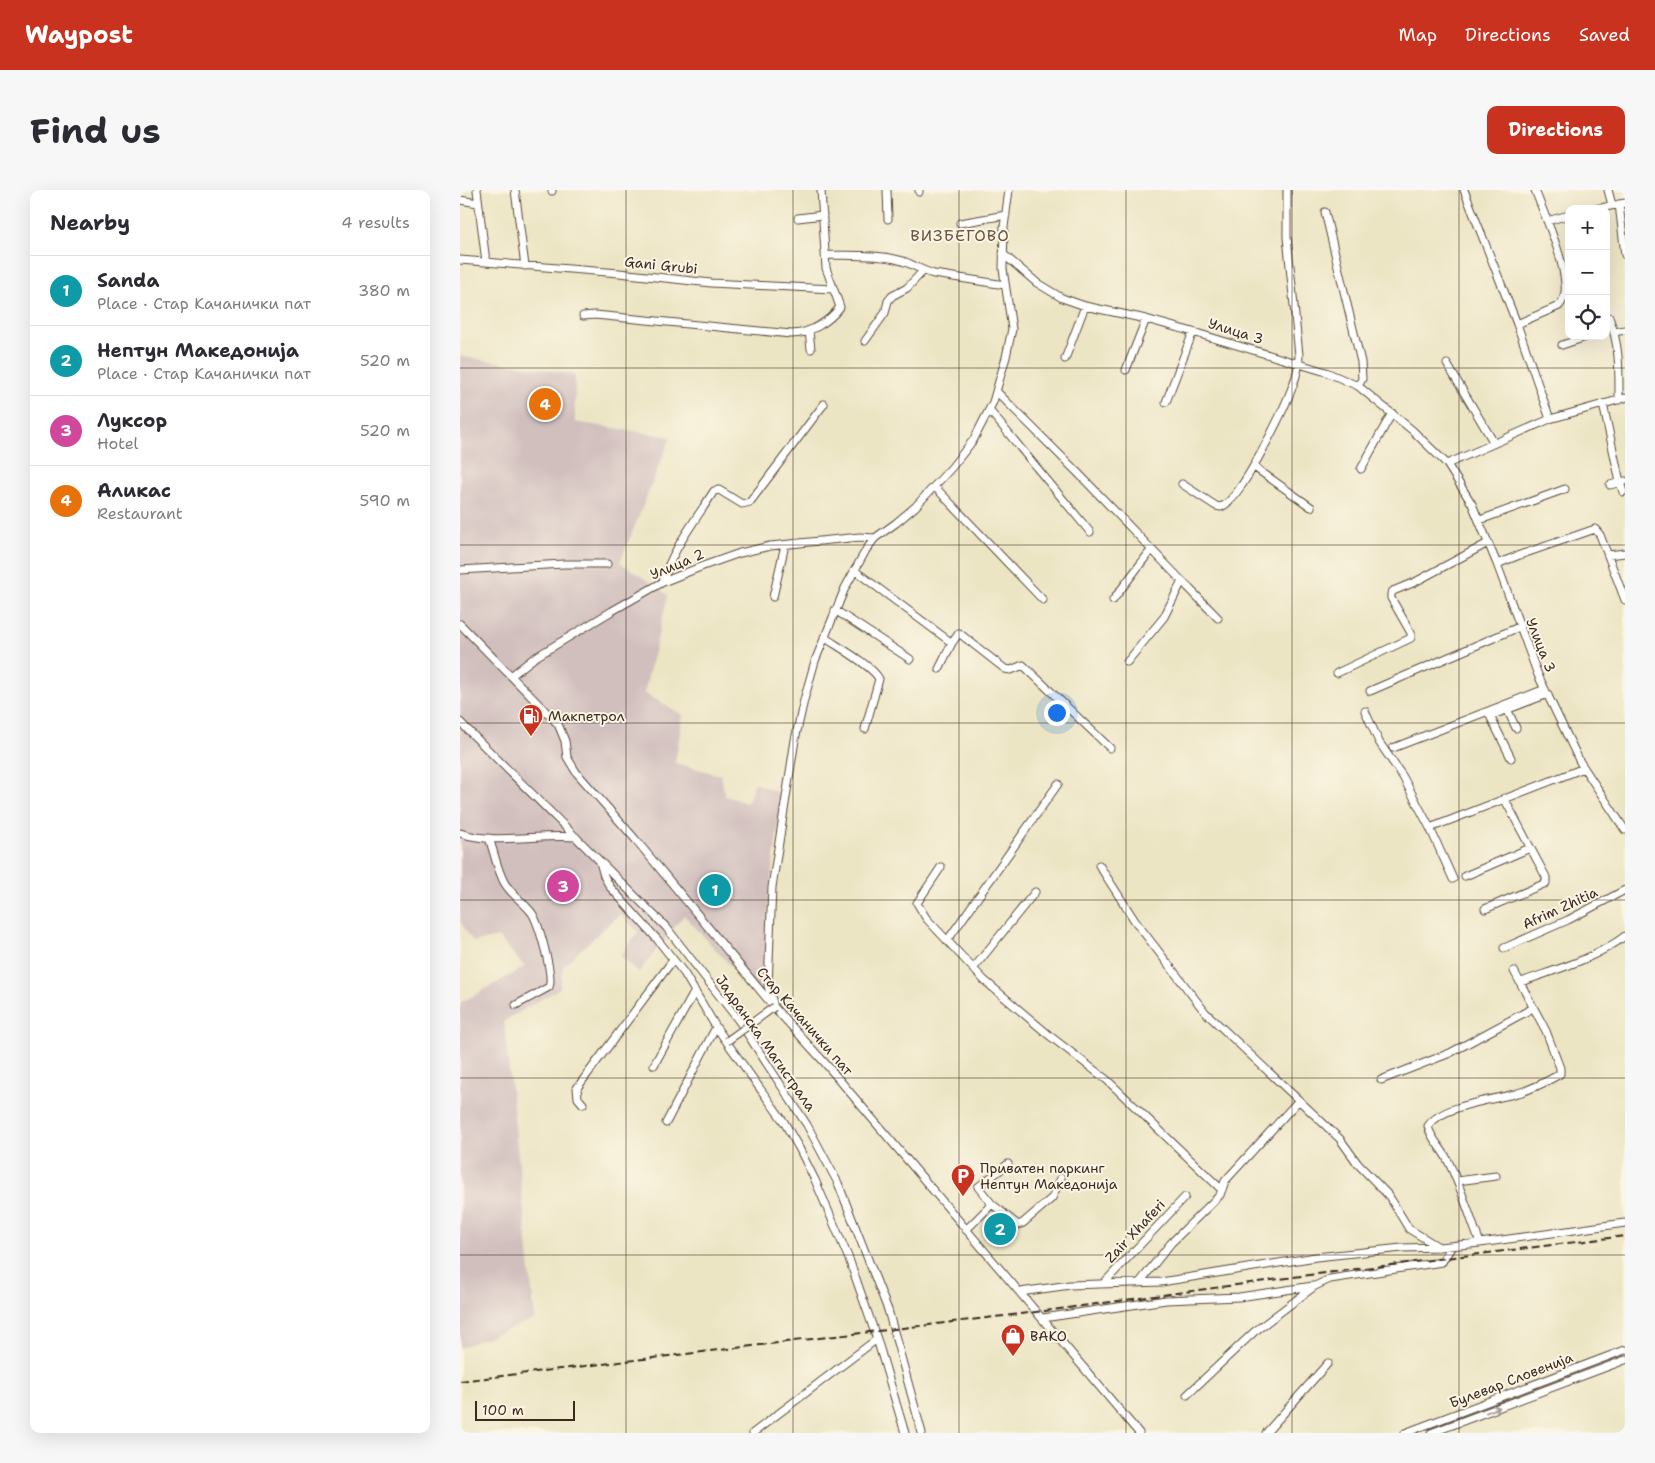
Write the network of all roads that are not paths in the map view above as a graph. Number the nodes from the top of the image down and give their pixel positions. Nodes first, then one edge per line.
1 (477, 190) edge
2 (515, 190) edge
3 (821, 190) edge
4 (888, 190) edge
5 (1008, 190) edge
6 (1287, 190) edge
7 (1464, 190) edge
8 (1535, 190) edge
9 (1608, 190) edge
10 (460, 200) edge
11 (478, 203) junction
12 (1619, 204) edge
13 (1325, 212) dead end
14 (1006, 214) junction
15 (823, 215) junction
16 (1565, 216) edge
17 (798, 218) dead end
18 (888, 218) dead end
19 (1547, 221) junction
20 (960, 223) dead end
21 (1003, 254) junction
22 (825, 255) junction
23 (1624, 255) edge
24 (460, 260) edge
25 (486, 262) junction
26 (525, 266) junction
27 (923, 271) junction
28 (1005, 285) junction
29 (833, 289) junction
30 (1085, 306) junction
31 (583, 316) dead end
32 (1146, 319) junction
33 (1516, 324) junction
34 (1625, 330) edge
35 (809, 331) junction
36 (1611, 331) edge
37 (1193, 332) junction
38 (1578, 340) edge
39 (865, 341) dead end
40 (1562, 345) dead end
41 (812, 349) dead end
42 (1065, 359) dead end
43 (1299, 363) junction
44 (1447, 364) dead end
45 (1126, 370) dead end
46 (1358, 386) junction
47 (997, 392) junction
48 (1622, 399) edge
49 (1166, 402) dead end
50 (824, 404) dead end
51 (1603, 404) junction
52 (990, 410) junction
53 (1392, 414) junction
54 (1550, 419) junction
55 (1494, 443) junction
56 (1447, 464) junction
57 (1254, 467) junction
58 (1361, 469) dead end
59 (1622, 481) edge
60 (1182, 484) dead end
61 (1610, 485) dead end
62 (934, 487) junction
63 (1565, 489) dead end
64 (1623, 492) dead end
65 (1311, 507) dead end
66 (1480, 520) junction
67 (1090, 532) dead end
68 (875, 538) junction
69 (1488, 543) junction
70 (785, 545) junction
71 (1152, 550) junction
72 (1625, 553) edge
73 (1608, 555) junction
74 (607, 564) dead end
75 (1497, 564) junction
76 (460, 570) edge
77 (854, 570) junction
78 (663, 582) junction
79 (1182, 582) junction
80 (773, 597) dead end
81 (1043, 600) dead end
82 (1113, 600) dead end
83 (1625, 600) edge
84 (836, 610) junction
85 (1218, 618) dead end
86 (460, 624) edge
87 (1520, 627) junction
88 (824, 637) junction
89 (952, 643) junction
90 (910, 659) dead end
91 (1127, 662) dead end
92 (939, 669) dead end
93 (1337, 673) dead end
94 (511, 676) junction
95 (1370, 691) dead end
96 (1547, 691) junction
97 (1507, 709) junction
98 (1365, 711) dead end
99 (460, 722) edge
100 (1516, 728) dead end
101 (865, 729) dead end
102 (1110, 748) dead end
103 (1393, 748) dead end
104 (1511, 758) dead end
105 (1584, 768) junction
106 (1058, 784) dead end
107 (1504, 798) junction
108 (1430, 828) junction
109 (1625, 830) edge
110 (460, 833) edge
111 (576, 837) junction
112 (489, 838) junction
113 (1530, 848) junction
114 (600, 862) junction
115 (1099, 865) dead end
116 (941, 867) dead end
117 (1465, 876) dead end
118 (1453, 879) dead end
119 (1625, 890) edge
120 (1035, 892) dead end
121 (1484, 909) dead end
122 (1625, 936) edge
123 (947, 941) junction
124 (1504, 948) dead end
125 (673, 960) junction
126 (973, 969) junction
127 (1514, 971) dead end
128 (1520, 982) junction
129 (695, 990) junction
130 (516, 1005) dead end
131 (774, 1007) junction
132 (1533, 1008) junction
133 (716, 1027) junction
134 (727, 1041) junction
135 (654, 1065) dead end
136 (1381, 1080) dead end
137 (1299, 1100) junction
138 (583, 1104) dead end
139 (666, 1123) dead end
140 (1008, 1164) dead end
141 (1496, 1176) dead end
142 (1060, 1178) dead end
143 (1457, 1182) junction
144 (1222, 1190) junction
145 (1185, 1197) dead end
146 (992, 1204) junction
147 (1625, 1223) edge
148 (966, 1230) junction
149 (1480, 1243) junction
150 (1452, 1246) junction
151 (1440, 1247) junction
152 (1140, 1282) junction
153 (1104, 1283) junction
154 (1316, 1286) junction
155 (1020, 1292) junction
156 (1043, 1318) junction
157 (877, 1339) junction
158 (1625, 1350) edge
159 (1625, 1360) edge
160 (1328, 1363) dead end
161 (905, 1368) junction
162 (1187, 1395) dead end
163 (753, 1433) edge
164 (905, 1433) edge
165 (917, 1433) edge
166 (922, 1433) edge
167 (1139, 1433) edge
168 (1266, 1433) edge
169 (1405, 1433) edge
170 (1431, 1433) edge

1 - 11 street
2 - 26 street
3 - 15 street
4 - 18 street
5 - 14 street
6 - 43 street
7 - 33 street
8 - 19 street
9 - 12 street
10 - 11 street
11 - 25 street
12 - 23 street
13 - 46 street
14 - 20 street
14 - 21 street
15 - 17 street
15 - 22 street
16 - 19 street
19 - 33 street
21 - 28 street
21 - 30 street, Улица 3
22 - 27 street
22 - 29 street
24 - 25 street, Gani Grubi
25 - 26 street, Gani Grubi
26 - 29 street, Gani Grubi
27 - 28 street
27 - 39 street
28 - 47 street
29 - 35 street
30 - 32 street, Улица 3
30 - 42 street
31 - 35 street
32 - 37 street, Улица 3
32 - 45 street
33 - 54 street
34 - 36 street
35 - 41 street
36 - 48 street
37 - 43 street, Улица 3
37 - 49 street
38 - 40 street
43 - 46 street, Улица 3
43 - 57 street
44 - 55 street
46 - 53 street, Улица 3
47 - 52 street
47 - 71 street
48 - 51 street
50 - 78 street
51 - 54 street
51 - 59 street
52 - 62 street
52 - 67 street
53 - 56 street, Улица 3
53 - 58 street
54 - 55 street
55 - 56 street
56 - 66 street, Улица 3
57 - 60 street
57 - 65 street
59 - 61 street
59 - 64 street
62 - 68 street
62 - 81 street
63 - 66 street
66 - 69 street, Улица 3
68 - 70 street, Улица 2
68 - 77 street
69 - 75 street, Улица 3
69 - 93 street
70 - 78 street, Улица 2
70 - 80 street
71 - 79 street
71 - 82 street
72 - 73 street
73 - 75 street
73 - 83 street
74 - 76 street
75 - 87 street, Улица 3
77 - 84 street
77 - 89 street
78 - 94 street, Улица 2
79 - 85 street
79 - 91 street
84 - 88 street
84 - 90 street
86 - 94 street, Стар Качанички пат
87 - 95 street
87 - 96 street, Улица 3
88 - 101 street
88 - 131 street
89 - 92 street
89 - 102 street
94 - 131 street, Стар Качанички пат
96 - 97 street
96 - 103 street
96 - 105 street, Улица 3
97 - 100 street
97 - 104 street
98 - 108 street
99 - 111 street, Јадранска Магистрала
105 - 107 street
105 - 109 street, Улица 3
106 - 123 street
107 - 108 street
107 - 113 street
108 - 118 street
110 - 112 street
111 - 112 street
111 - 114 street, Јадранска Магистрала
112 - 130 street
113 - 117 street
113 - 121 street
114 - 125 street
114 - 161 street, Јадранска Магистрала
115 - 137 street
116 - 123 street
119 - 124 street, Afrim Zhitia
120 - 126 street
122 - 128 street
123 - 126 street
125 - 129 street
125 - 138 street
126 - 144 street
127 - 128 street
128 - 132 street
129 - 133 street
129 - 135 street
131 - 134 street, bridge
131 - 148 street, Стар Качанички пат
132 - 136 street
132 - 143 street
133 - 134 street
133 - 139 street
134 - 157 street
137 - 144 street
137 - 151 street
140 - 146 street
141 - 143 street
142 - 146 street
143 - 149 street
144 - 152 street
145 - 153 street, Zair Xhaferi
146 - 148 street
147 - 149 street
148 - 155 street, Стар Качанички пат
149 - 150 street
150 - 151 street
150 - 154 street
151 - 152 street
152 - 153 street
153 - 155 street
154 - 156 street
154 - 162 street
155 - 156 street, Стар Качанички пат
156 - 167 street, Стар Качанички пат
157 - 163 street
157 - 164 street
158 - 169 street, Булевар Словенија
170 -> 159 street, Булевар Словенија
160 - 168 street
161 - 165 street
161 - 166 street

